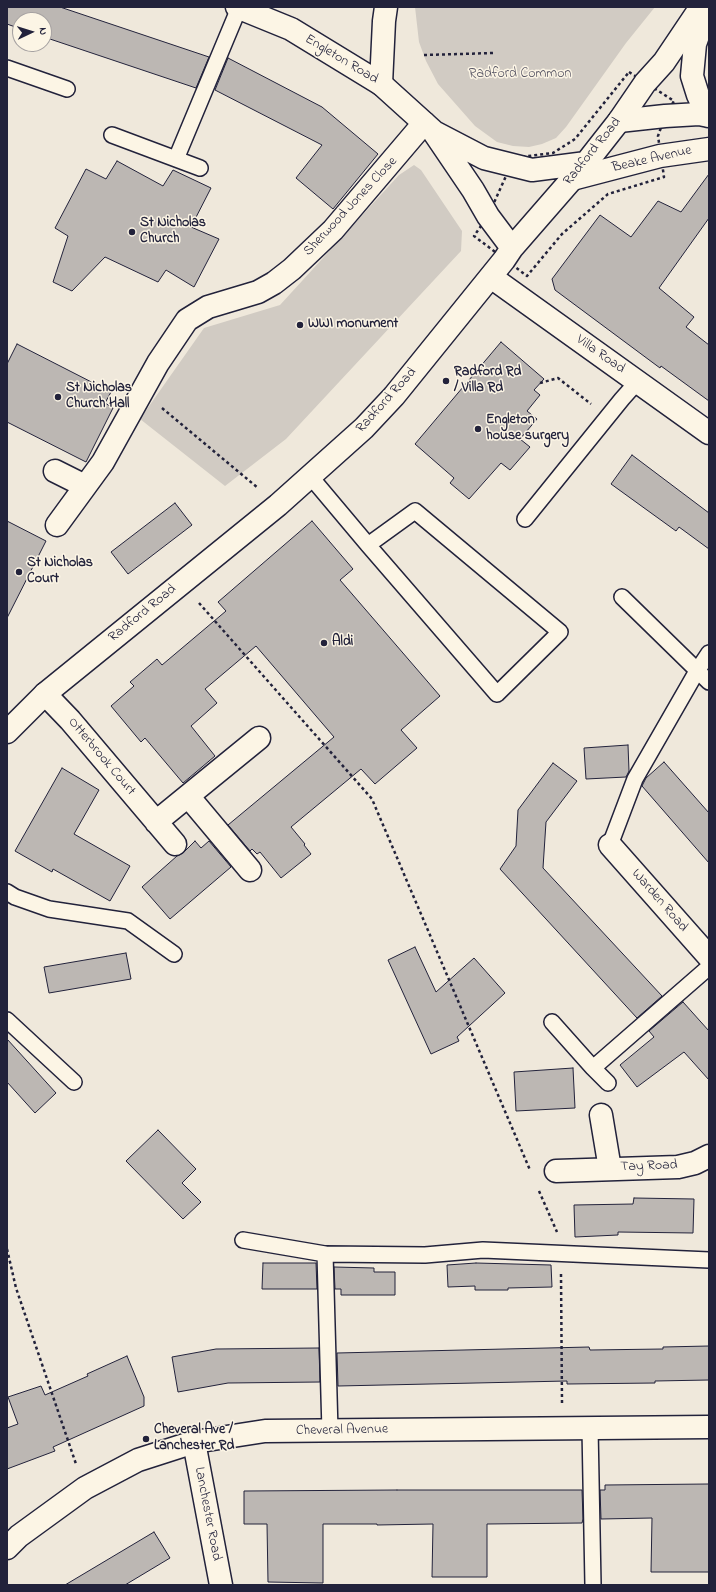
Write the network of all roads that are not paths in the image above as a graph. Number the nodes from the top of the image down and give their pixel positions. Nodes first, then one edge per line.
1 (238, 7) edge
2 (386, 7) edge
3 (701, 7) edge
4 (708, 7) edge
5 (7, 68) edge
6 (381, 84) junction
7 (67, 89) dead end
8 (709, 116) edge
9 (619, 121) junction
10 (428, 127) junction
11 (112, 135) dead end
12 (709, 148) edge
13 (176, 159) junction
14 (200, 168) dead end
15 (579, 171) junction
16 (512, 248) junction
17 (491, 277) junction
18 (638, 381) junction
19 (709, 433) edge
20 (55, 471) dead end
21 (310, 476) junction
22 (85, 486) junction
23 (525, 519) dead end
24 (57, 525) dead end
25 (368, 545) junction
26 (622, 597) dead end
27 (709, 653) edge
28 (697, 671) junction
29 (709, 682) edge
30 (45, 694) junction
31 (7, 732) edge
32 (259, 738) dead end
33 (188, 796) junction
34 (156, 822) junction
35 (175, 844) dead end
36 (610, 845) joint
37 (250, 870) dead end
38 (7, 892) edge
39 (174, 954) dead end
40 (709, 957) edge
41 (709, 967) edge
42 (7, 1020) edge
43 (552, 1022) dead end
44 (593, 1068) junction
45 (74, 1082) dead end
46 (608, 1083) dead end
47 (601, 1115) dead end
48 (709, 1156) edge
49 (610, 1169) junction
50 (556, 1171) dead end
51 (243, 1240) dead end
52 (325, 1254) junction
53 (709, 1260) edge
54 (709, 1427) edge
55 (590, 1428) junction
56 (330, 1431) junction
57 (194, 1442) junction
58 (7, 1548) edge
59 (221, 1585) edge
60 (593, 1585) edge

1 - 6 street, Engleton Road
1 - 13 lane
2 - 6 street
3 - 9 street, Radford Road
4 - 8 street
5 - 7 lane
6 - 10 street, Engleton Road
8 - 9 street
9 - 15 street, Radford Road
10 - 15 street, Engleton Road
10 - 16 street, Engleton Road
10 - 22 street, Sherwood Jones Close
11 - 13 lane
12 - 15 street, Beake Avenue
13 - 14 lane
15 - 16 street, Radford Road
16 - 17 street, Radford Road
17 - 18 street, Villa Road
17 - 21 street, Radford Road
18 - 19 street, Villa Road
18 - 23 lane
20 - 22 street
21 - 25 lane
21 - 30 street, Radford Road
22 - 24 street, Sherwood Jones Close
25 - 25 lane
26 - 28 lane
27 - 28 lane
28 - 29 lane
28 - 36 lane
30 - 31 street, Radford Road
30 - 34 street, Otterbrook Court
32 - 33 street
33 - 34 street
33 - 37 street
34 - 35 street, Otterbrook Court
36 - 40 street, Warden Road
38 - 39 lane
41 - 44 lane
42 - 45 lane
43 - 44 lane
44 - 46 lane
47 - 49 street, Tay Road
48 - 49 street, Tay Road
49 - 50 street, Tay Road
51 - 52 lane
52 - 53 lane
52 - 56 lane
54 - 55 street, Cheveral Avenue
55 - 56 street, Cheveral Avenue
55 - 60 lane
56 - 57 street, Cheveral Avenue
57 - 58 street, Cheveral Avenue
57 - 59 street, Lanchester Road

